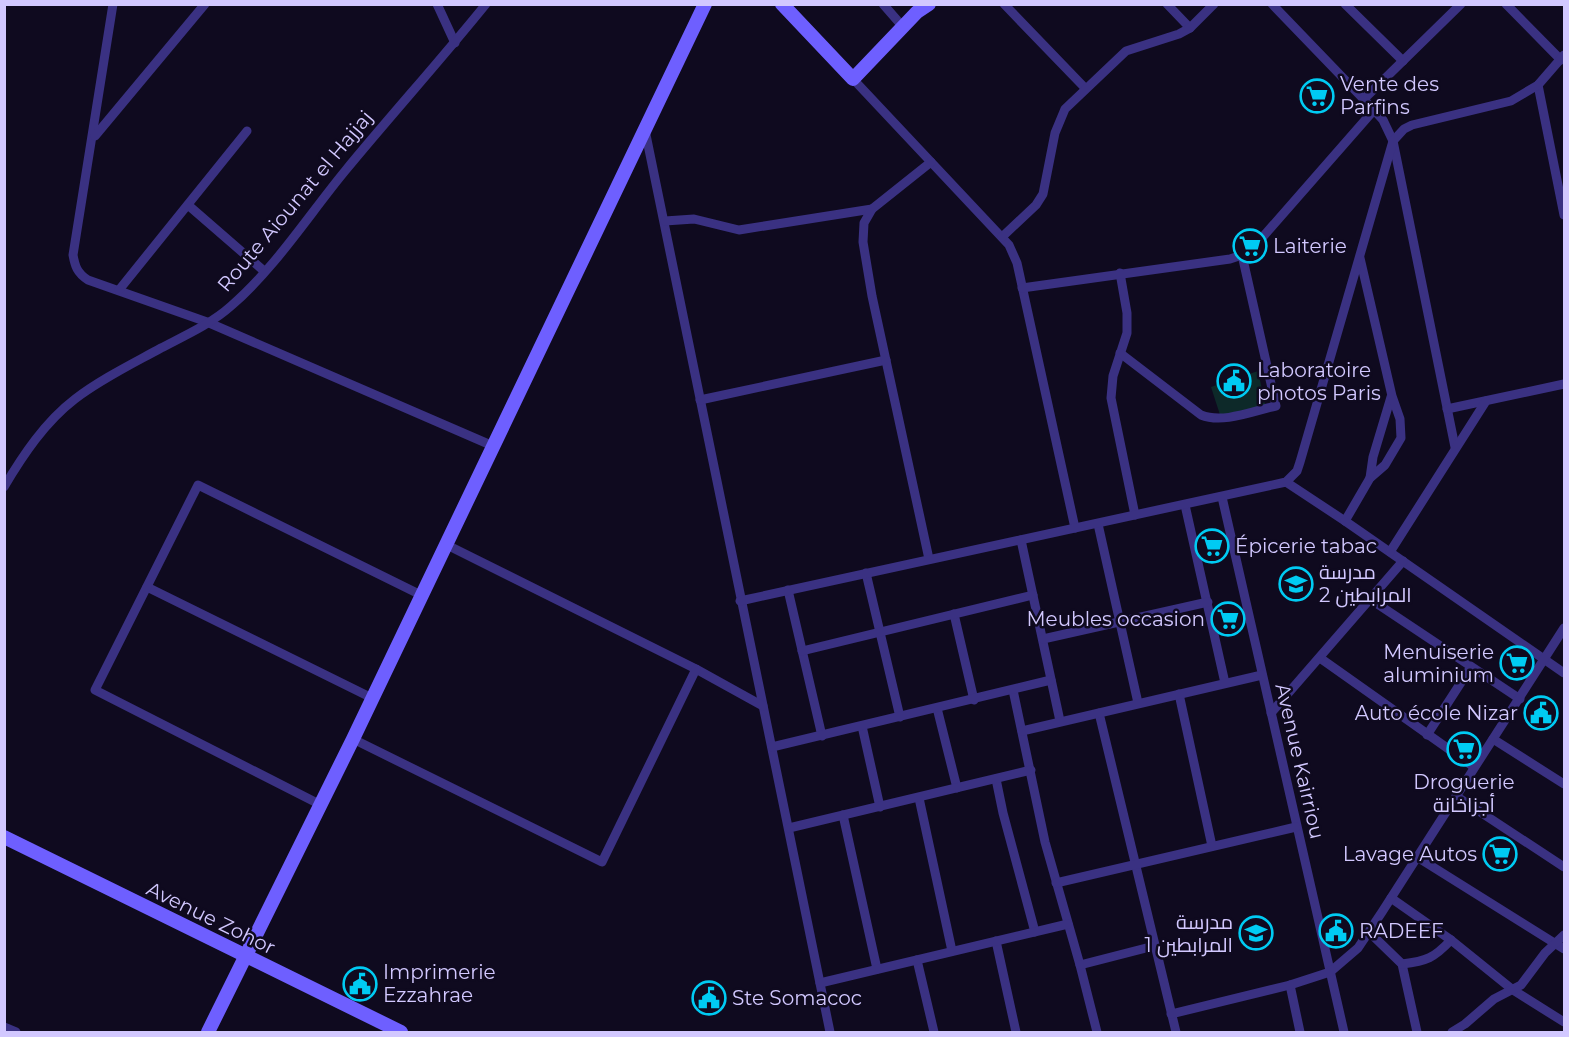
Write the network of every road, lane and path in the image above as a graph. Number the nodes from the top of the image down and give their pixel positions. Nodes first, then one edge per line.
1 (113, 4) edge
2 (205, 4) edge
3 (437, 4) edge
4 (486, 4) edge
5 (705, 4) edge
6 (782, 4) edge
7 (883, 4) edge
8 (929, 4) edge
9 (1004, 4) edge
10 (1167, 4) edge
11 (1214, 4) edge
12 (1272, 4) edge
13 (1345, 4) edge
14 (1461, 4) edge
15 (1506, 4) edge
16 (903, 27) junction
17 (1190, 28) junction
18 (455, 43) junction
19 (1563, 57) edge
20 (1402, 61) junction
21 (853, 79) junction
22 (1538, 85) junction
23 (1085, 88) junction
24 (1364, 99) junction
25 (1374, 110) junction
26 (645, 130) junction
27 (247, 131) dead end
28 (93, 138) junction
29 (1393, 141) junction
30 (931, 162) junction
31 (188, 205) junction
32 (872, 209) junction
33 (1564, 212) edge
34 (665, 221) junction
35 (1002, 237) junction
36 (1242, 255) junction
37 (1359, 257) junction
38 (264, 271) junction
39 (1120, 273) junction
40 (1022, 288) junction
41 (119, 290) junction
42 (207, 322) junction
43 (1120, 353) junction
44 (886, 360) junction
45 (1564, 384) edge
46 (1392, 396) junction
47 (700, 400) junction
48 (1486, 401) junction
49 (1447, 409) junction
50 (493, 446) junction
51 (1455, 447) junction
52 (1370, 478) junction
53 (1286, 482) junction
54 (4, 487) edge
55 (1222, 497) junction
56 (1185, 505) junction
57 (1136, 515) junction
58 (1345, 521) junction
59 (1098, 524) junction
60 (1075, 528) junction
61 (1021, 540) junction
62 (445, 544) junction
63 (1390, 552) junction
64 (929, 559) junction
65 (1403, 561) junction
66 (866, 573) junction
67 (147, 587) junction
68 (788, 590) junction
69 (421, 595) junction
70 (1033, 596) junction
71 (1370, 599) junction
72 (740, 601) junction
73 (1208, 602) junction
74 (954, 614) junction
75 (1119, 621) junction
76 (1564, 628) edge
77 (880, 632) junction
78 (1043, 639) junction
79 (802, 651) junction
80 (1320, 658) junction
81 (1544, 660) junction
82 (1471, 667) junction
83 (696, 669) junction
84 (1564, 673) edge
85 (1262, 675) junction
86 (1052, 680) junction
87 (1226, 683) junction
88 (1013, 690) junction
89 (1179, 694) junction
90 (372, 698) junction
91 (1520, 699) junction
92 (974, 700) junction
93 (1138, 703) junction
94 (763, 706) junction
95 (937, 708) junction
96 (1099, 713) junction
97 (1271, 713) junction
98 (900, 717) junction
99 (1060, 721) junction
100 (862, 726) junction
101 (1022, 731) junction
102 (1427, 735) junction
103 (822, 736) junction
104 (352, 739) junction
105 (1493, 739) junction
106 (772, 747) junction
107 (1474, 767) junction
108 (1031, 770) junction
109 (996, 779) junction
110 (1564, 784) edge
111 (957, 789) junction
112 (1456, 796) junction
113 (919, 798) junction
114 (321, 805) junction
115 (880, 807) junction
116 (843, 815) junction
117 (1296, 827) junction
118 (789, 828) junction
119 (4, 837) edge
120 (1212, 846) junction
121 (1417, 857) junction
122 (1135, 865) junction
123 (1564, 867) edge
124 (1056, 883) junction
125 (1391, 898) junction
126 (1068, 924) junction
127 (1035, 932) junction
128 (1368, 932) junction
129 (1564, 935) edge
130 (1451, 940) junction
131 (996, 941) junction
132 (1555, 943) junction
133 (1154, 946) junction
134 (1564, 949) edge
135 (952, 951) junction
136 (245, 956) junction
137 (917, 960) junction
138 (1402, 964) junction
139 (1080, 965) junction
140 (877, 969) junction
141 (1330, 972) junction
142 (820, 983) junction
143 (1290, 986) junction
144 (1512, 990) junction
145 (1171, 1014) junction
146 (1564, 1022) edge
147 (4, 1027) edge
148 (16, 1032) edge
149 (208, 1032) edge
150 (401, 1032) edge
151 (830, 1032) edge
152 (934, 1032) edge
153 (1016, 1032) edge
154 (1097, 1032) edge
155 (1176, 1032) edge
156 (1300, 1032) edge
157 (1344, 1032) edge
158 (1417, 1032) edge
159 (1452, 1032) edge

1 - 28 street
2 - 28 street
3 - 18 street
4 - 18 street, Route Aiounat el Hajjaj
5 - 26 street
6 - 21 street
7 - 16 street
8 - 16 street
9 - 23 street
10 - 17 street
11 - 17 street
12 - 24 street
13 - 20 street
14 - 20 street
15 - 19 street
16 - 21 street
17 - 23 street
18 - 38 street, Route Aiounat el Hajjaj
19 - 22 street
20 - 24 street
21 - 30 street
22 - 29 street
22 - 33 street
23 - 35 street
24 - 25 street
25 - 29 street
25 - 36 street
26 - 34 street
26 - 50 street
27 - 31 street
28 - 41 street
29 - 37 street
29 - 49 street
30 - 32 street
30 - 35 street
31 - 38 street
31 - 41 street
32 - 34 street
32 - 44 street
34 - 47 street
35 - 40 street
36 - 39 street
36 - 43 street
37 - 46 street
37 - 53 street
38 - 42 street, Route Aiounat el Hajjaj
39 - 40 street
39 - 43 street
40 - 60 street
41 - 42 street
42 - 50 street
42 - 54 street, Route Aiounat el Hajjaj
43 - 57 street
44 - 47 street
44 - 64 street
45 - 48 street
46 - 52 street
46 - 52 street
47 - 72 street
48 - 49 street
48 - 51 street
49 - 51 street
50 - 62 street
51 - 63 street
52 - 58 street
53 - 55 street
53 - 58 street
55 - 56 street
55 - 85 street, Avenue Kairriou
56 - 57 street
56 - 73 street
57 - 59 street
58 - 63 street
59 - 60 street
59 - 75 street
60 - 61 street
61 - 64 street
61 - 70 street
62 - 69 street
62 - 83 street
63 - 65 street
64 - 66 street
65 - 71 street
65 - 81 street
66 - 68 street
66 - 77 street
67 - 69 street
67 - 90 street
67 - 114 street
68 - 72 street
68 - 79 street
69 - 90 street
70 - 74 street
70 - 78 street
71 - 80 street
71 - 82 street
72 - 94 street
73 - 75 street
73 - 87 street
74 - 77 street
74 - 92 street
75 - 78 street
75 - 93 street
76 - 81 street
77 - 79 street
77 - 98 street
78 - 86 street
79 - 103 street
80 - 97 street
80 - 102 street
81 - 84 street
81 - 91 street
82 - 91 street
82 - 102 street
83 - 94 street
83 - 104 street
85 - 87 street
85 - 97 street, Avenue Kairriou
86 - 88 street
86 - 99 street
87 - 89 street
88 - 92 street
88 - 101 street
89 - 93 street
89 - 120 street
90 - 104 street
91 - 105 street
92 - 95 street
93 - 96 street
94 - 106 street
95 - 98 street
95 - 111 street
96 - 99 street
96 - 122 street
97 - 117 street, Avenue Kairriou
98 - 100 street
99 - 101 street
100 - 103 street
100 - 115 street
101 - 108 street
102 - 107 street
103 - 106 street
104 - 114 street
105 - 107 street
105 - 110 street
106 - 118 street
107 - 112 street
108 - 109 street
108 - 124 street
109 - 111 street
109 - 127 street
111 - 113 street
112 - 121 street
112 - 123 street
113 - 115 street
113 - 135 street
114 - 136 street
115 - 116 street
116 - 118 street
116 - 140 street
117 - 120 street
117 - 141 street, Avenue Kairriou
118 - 142 street
119 - 136 street, Avenue Zohor
120 - 122 street
121 - 125 street
121 - 132 street
122 - 124 street
122 - 133 street
124 - 126 street
125 - 128 street
125 - 130 street
126 - 127 street
126 - 139 street
127 - 131 street
128 - 138 street
128 - 141 street
129 - 132 street
130 - 138 street
130 - 144 street
131 - 135 street
131 - 153 street
132 - 134 street
132 - 144 street
133 - 139 street
133 - 145 street
135 - 137 street
136 - 149 street
136 - 150 street, Avenue Zohor
137 - 140 street
137 - 152 street
138 - 158 street
139 - 154 street
140 - 142 street
141 - 143 street
141 - 157 street, Avenue Kairriou
142 - 151 street
143 - 145 street
143 - 156 street
144 - 146 street
144 - 159 street
145 - 155 street
147 - 148 street

